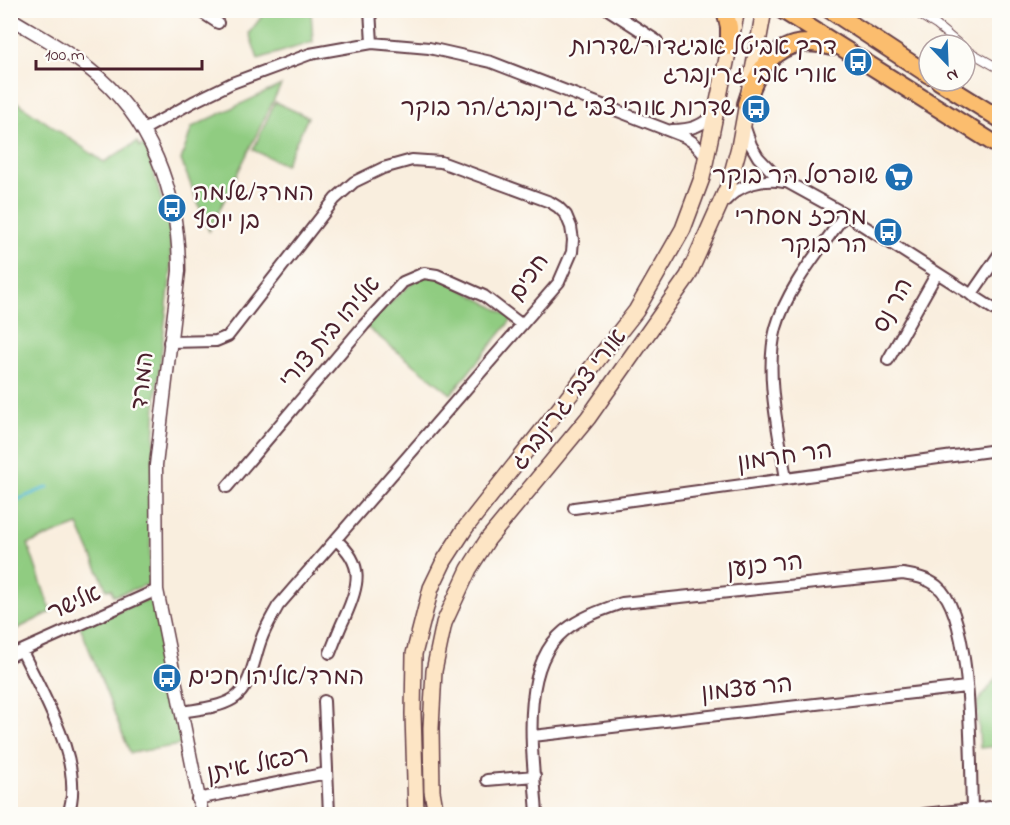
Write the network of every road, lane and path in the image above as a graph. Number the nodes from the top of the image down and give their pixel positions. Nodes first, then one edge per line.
1 (198, 10) edge
2 (370, 10) edge
3 (609, 10) edge
4 (725, 10) edge
5 (737, 10) edge
6 (764, 10) edge
7 (782, 10) edge
8 (830, 10) edge
9 (841, 10) edge
10 (912, 10) edge
11 (10, 18) edge
12 (218, 22) dead end
13 (946, 33) edge
14 (868, 36) junction
15 (657, 41) dead end
16 (372, 44) junction
17 (729, 47) junction
18 (851, 53) junction
19 (977, 56) edge
20 (917, 67) edge
21 (999, 69) edge
22 (958, 93) edge
23 (716, 112) junction
24 (745, 113) junction
25 (999, 119) edge
26 (663, 128) junction
27 (143, 130) junction
28 (999, 147) edge
29 (706, 158) junction
30 (787, 182) junction
31 (721, 205) junction
32 (845, 214) junction
33 (999, 253) edge
34 (936, 273) junction
35 (971, 295) junction
36 (999, 313) edge
37 (522, 325) junction
38 (169, 342) junction
39 (888, 360) dead end
40 (999, 446) edge
41 (786, 479) junction
42 (228, 487) dead end
43 (574, 508) dead end
44 (336, 540) junction
45 (157, 590) junction
46 (22, 651) junction
47 (330, 653) dead end
48 (10, 656) edge
49 (966, 687) junction
50 (324, 701) dead end
51 (182, 712) junction
52 (532, 736) junction
53 (327, 773) junction
54 (535, 776) junction
55 (486, 780) dead end
56 (197, 799) junction
57 (999, 806) edge
58 (972, 809) junction
59 (68, 814) edge
60 (202, 814) edge
61 (329, 814) edge
62 (414, 814) edge
63 (436, 814) edge
64 (537, 814) edge
65 (924, 814) edge

1 - 12 street
2 - 16 street
3 - 15 street
4 - 17 main road
5 - 17 main road, אורי צבי גרינברג
6 - 24 main road, אורי צבי גרינברג
7 - 18 main road
8 - 14 main road
9 - 14 main road
10 - 13 street
11 - 27 street, המרד
14 - 20 main road
16 - 26 street
16 - 27 street
17 - 23 main road, אורי צבי גרינברג
18 - 24 main road
18 - 28 main road
19 - 21 street
22 - 25 main road
23 - 26 street
23 - 29 main road, אורי צבי גרינברג
24 - 30 street
24 - 31 main road, אורי צבי גרינברג
26 - 29 street
27 - 38 street, המרד
29 - 62 main road, אורי צבי גרינברג
30 - 31 street
30 - 32 street
31 - 63 main road, אורי צבי גרינברג
32 - 34 street
32 - 41 street
33 - 35 street
34 - 35 street
34 - 39 street, הר נס
35 - 36 street
37 - 38 street, חכים
37 - 42 street, אליהו בית צורי
37 - 44 street, חכים
38 - 45 street, המרד
40 - 41 street, הר חרמון
41 - 43 street, הר חרמון
44 - 47 street
44 - 51 street, חכים
45 - 46 street, אלישר
45 - 51 street, המרד
46 - 48 street, אלישר
46 - 59 street
49 - 52 street, הר עצמון
49 - 52 street, הר כנען
49 - 58 street, הר כנען
50 - 53 street
51 - 56 street, המרד
52 - 54 street, הר כנען
53 - 56 street, רפאל איתן
53 - 61 street
54 - 55 street
54 - 64 street, הר כנען
56 - 60 street, המרד
57 - 58 street
58 - 65 street

